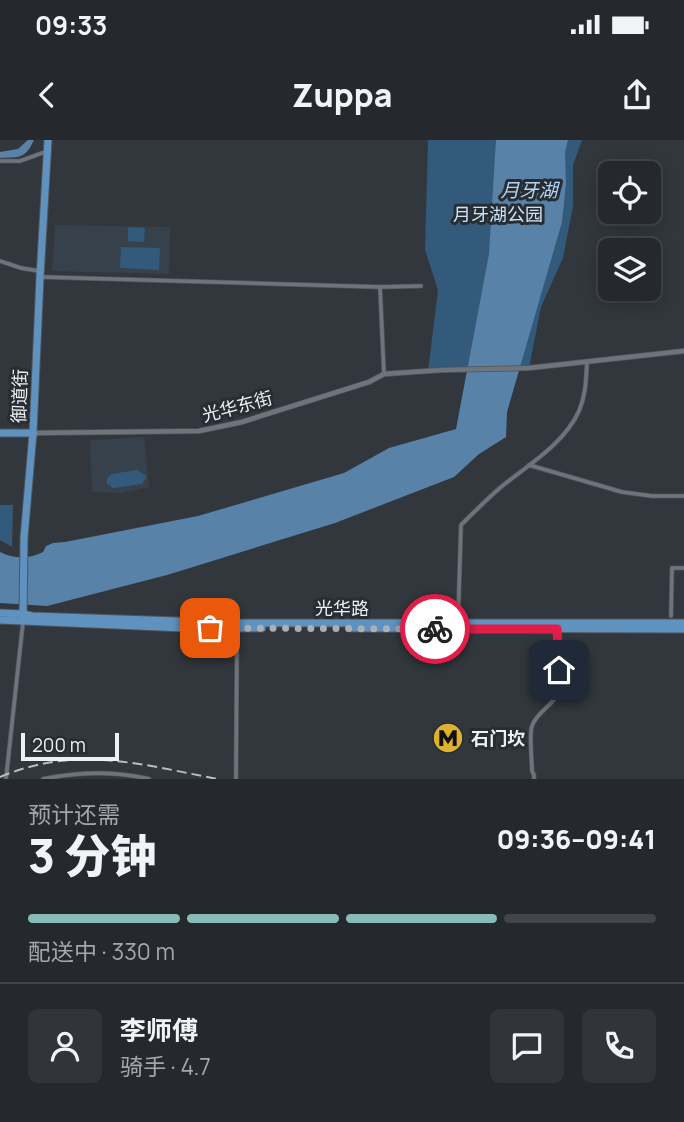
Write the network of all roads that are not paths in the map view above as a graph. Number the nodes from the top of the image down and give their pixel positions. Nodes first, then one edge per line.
1 (48, 140) edge
2 (48, 151) junction
3 (0, 160) edge
4 (0, 261) edge
5 (40, 274) junction
6 (421, 286) dead end
7 (380, 287) junction
8 (684, 351) edge
9 (587, 362) junction
10 (384, 374) junction
11 (0, 433) edge
12 (33, 433) junction
13 (529, 465) junction
14 (684, 496) edge
15 (684, 568) edge
16 (0, 613) edge
17 (23, 617) junction
18 (671, 617) dead end
19 (0, 620) edge
20 (684, 624) edge
21 (237, 626) junction
22 (457, 626) junction
23 (557, 629) junction
24 (684, 629) edge
25 (6, 779) edge
26 (43, 779) edge
27 (149, 779) edge
28 (236, 779) edge
29 (534, 779) edge

1 - 2 main road, 御道街
2 - 3 street
2 - 5 main road, 御道街
4 - 5 street
5 - 7 street
5 - 12 main road, 御道街
6 - 7 street
7 - 10 street
8 - 9 street, 光华东街
9 - 10 street, 光华东街
9 - 13 street
10 - 12 street, 光华东街
11 - 12 main road
12 - 17 main road, 御道街
13 - 14 street
13 - 22 street
15 - 18 street
16 - 17 main road, 光华路
17 - 19 main road
17 - 21 main road, 光华路
17 - 25 street
20 - 22 main road, 光华路
21 - 22 main road, 光华路
21 - 28 street
22 - 23 main road, 光华路
23 - 24 main road, 光华路
23 - 29 street
26 - 27 street

